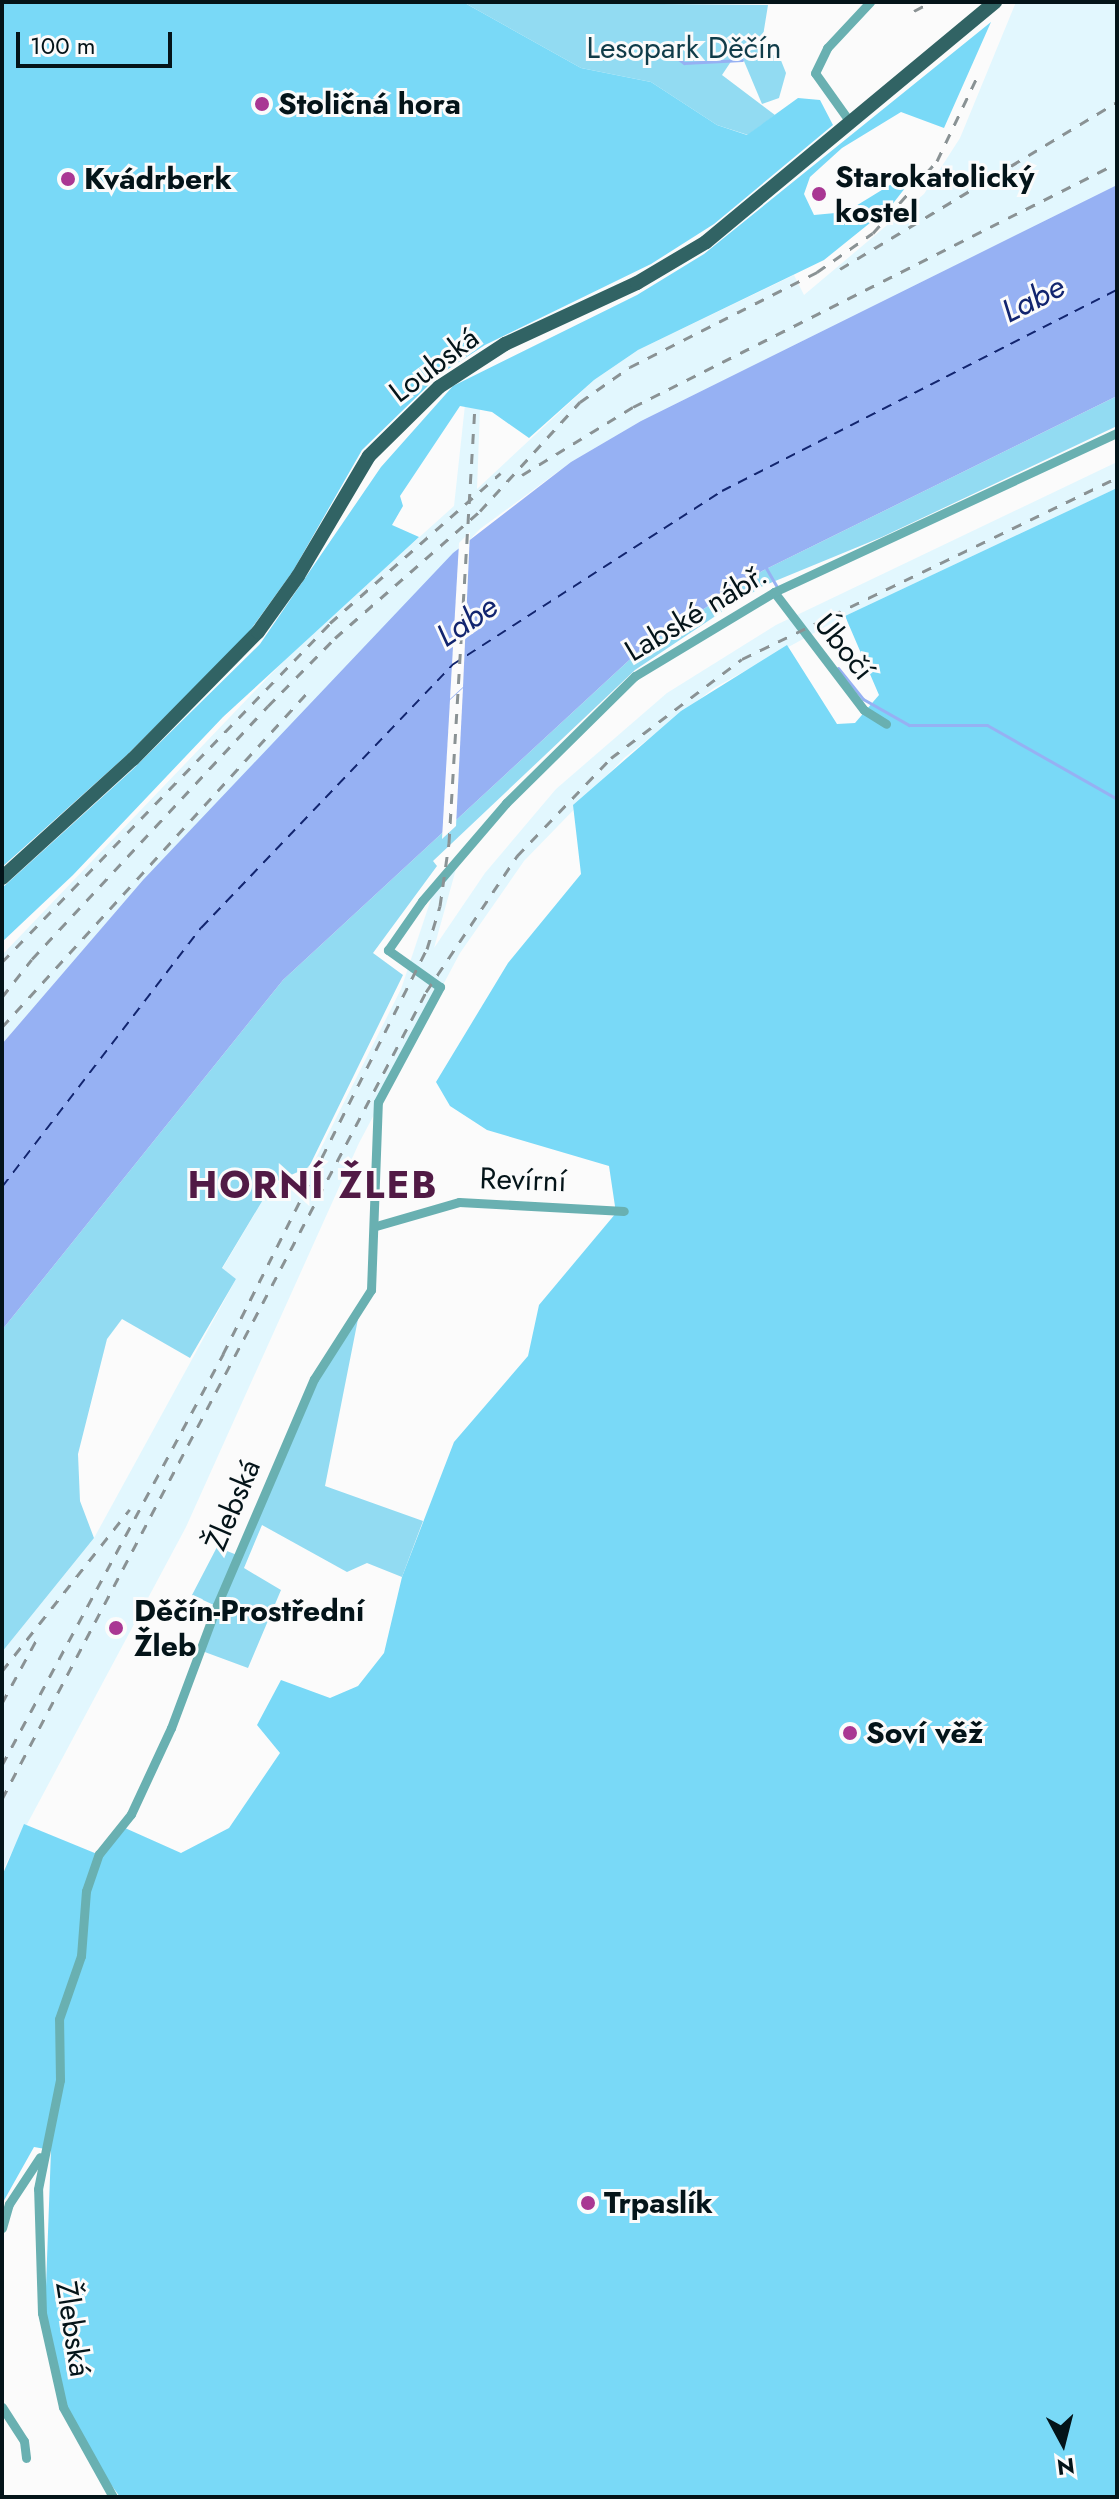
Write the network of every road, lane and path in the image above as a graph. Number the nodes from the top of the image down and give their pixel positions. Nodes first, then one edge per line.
1 (870, 2) edge
2 (995, 2) edge
3 (850, 122) junction
4 (1117, 433) edge
5 (774, 592) junction
6 (886, 724) dead end
7 (2, 878) edge
8 (388, 950) joint
9 (624, 1211) dead end
10 (376, 1226) junction
11 (42, 2154) junction
12 (2, 2228) edge
13 (2, 2407) edge
14 (26, 2458) dead end
15 (113, 2497) edge

1 - 3 street
2 - 3 main road, Loubská
3 - 7 main road, Loubská
4 - 5 street, Labské nábř.
5 - 6 street, Úbočí
5 - 8 street, Labské nábř.
8 - 10 street, Žlebská
9 - 10 street, Revírní
10 - 11 street, Žlebská
11 - 12 street, Žlebská
11 - 15 street, Žlebská
13 - 14 street

